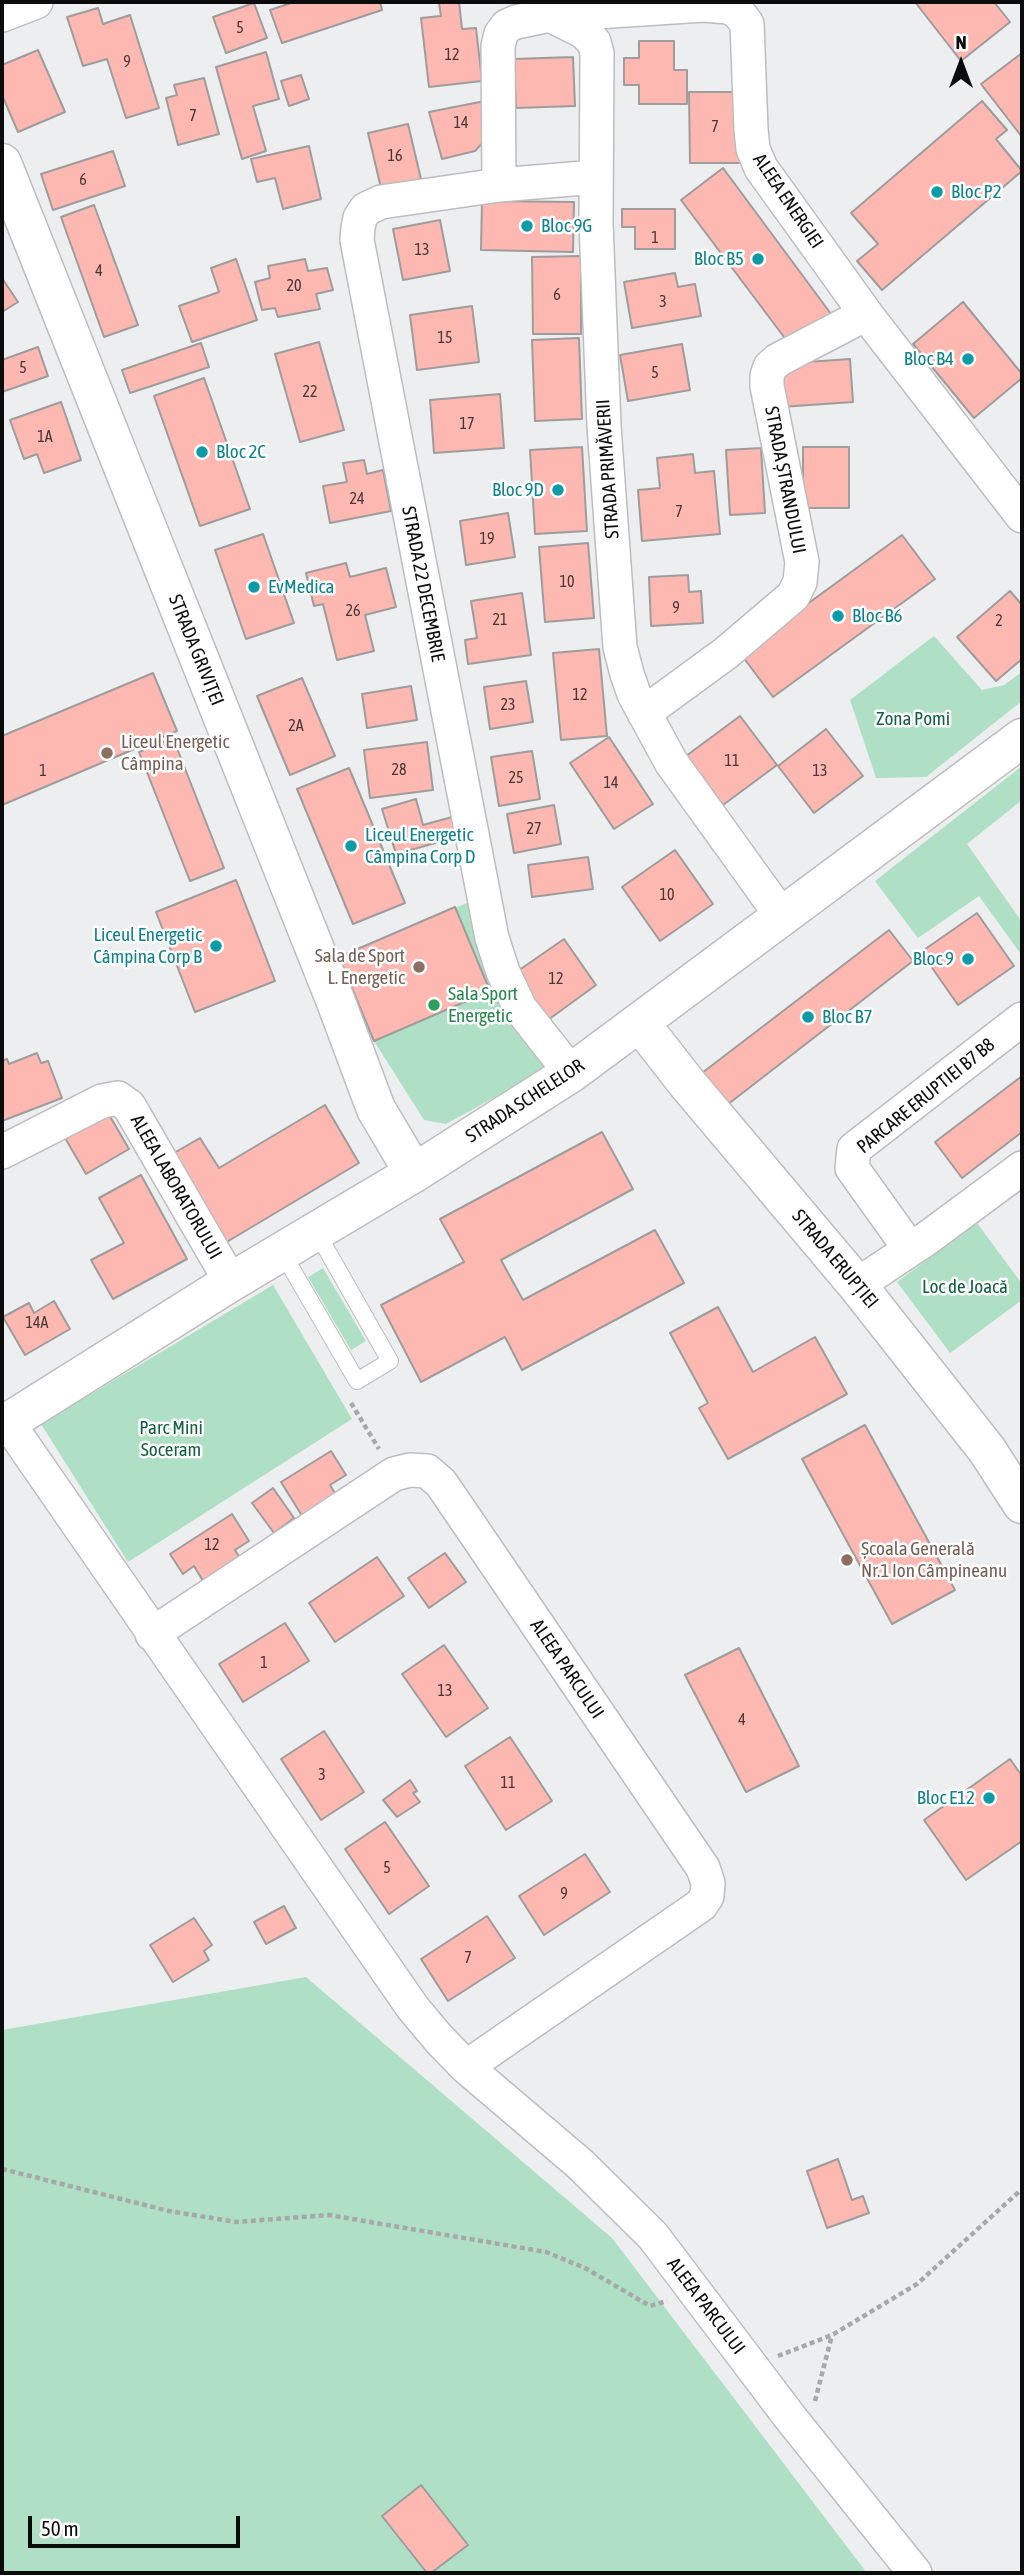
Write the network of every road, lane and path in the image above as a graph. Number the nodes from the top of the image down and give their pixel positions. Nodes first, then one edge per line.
1 (36, 2) edge
2 (550, 8) edge
3 (2, 15) edge
4 (2, 163) edge
5 (596, 177) junction
6 (499, 184) junction
7 (866, 314) junction
8 (1022, 516) edge
9 (644, 713) junction
10 (1022, 738) edge
11 (781, 915) junction
12 (1022, 1019) edge
13 (640, 1023) junction
14 (570, 1073) junction
15 (2, 1152) edge
16 (1022, 1168) edge
17 (414, 1173) junction
18 (316, 1231) junction
19 (910, 1250) junction
20 (282, 1252) junction
21 (231, 1282) junction
22 (858, 1285) junction
23 (349, 1400) dead end
24 (5, 1424) edge
25 (382, 1453) dead end
26 (1022, 1501) edge
27 (152, 1634) junction
28 (466, 2067) junction
29 (2, 2169) edge
30 (1022, 2189) edge
31 (697, 2294) junction
32 (832, 2335) junction
33 (752, 2366) junction
34 (806, 2437) junction
35 (915, 2573) edge

1 - 3 street
2 - 5 street, STRADA PRIMĂVERII
2 - 6 street
2 - 7 street, ALEEA ENERGIEI
4 - 17 main road, STRADA GRIVIȚEI
5 - 6 street, STRADA 22 DECEMBRIE
5 - 9 street, STRADA PRIMĂVERII
6 - 14 street, STRADA 22 DECEMBRIE
7 - 8 street, ALEEA ENERGIEI
7 - 9 street, STRADA ȘTRANDULUI
9 - 11 street, STRADA PRIMĂVERII
10 - 11 main road, STRADA SCHELELOR
11 - 13 main road, STRADA SCHELELOR
12 - 19 street, PARCARE ERUPTIEI B7 B8
13 - 14 main road, STRADA SCHELELOR
13 - 22 main road, STRADA ERUPȚIEI
14 - 17 main road, STRADA SCHELELOR
15 - 21 street, ALEEA LABORATORULUI
16 - 19 street
17 - 18 main road, STRADA SCHELELOR
18 - 20 main road, STRADA SCHELELOR
18 - 20 lane
19 - 22 street
20 - 21 main road, STRADA SCHELELOR
21 - 24 main road, STRADA SCHELELOR
22 - 26 main road, STRADA ERUPȚIEI
23 - 25 path
24 - 27 street, ALEEA PARCULUI
27 - 28 street, ALEEA PARCULUI
27 - 28 street, ALEEA PARCULUI
28 - 31 street, ALEEA PARCULUI
29 - 31 path
30 - 32 path
31 - 33 street, ALEEA PARCULUI
32 - 33 path
32 - 34 path
33 - 34 street, ALEEA PARCULUI
34 - 35 street, ALEEA PARCULUI

